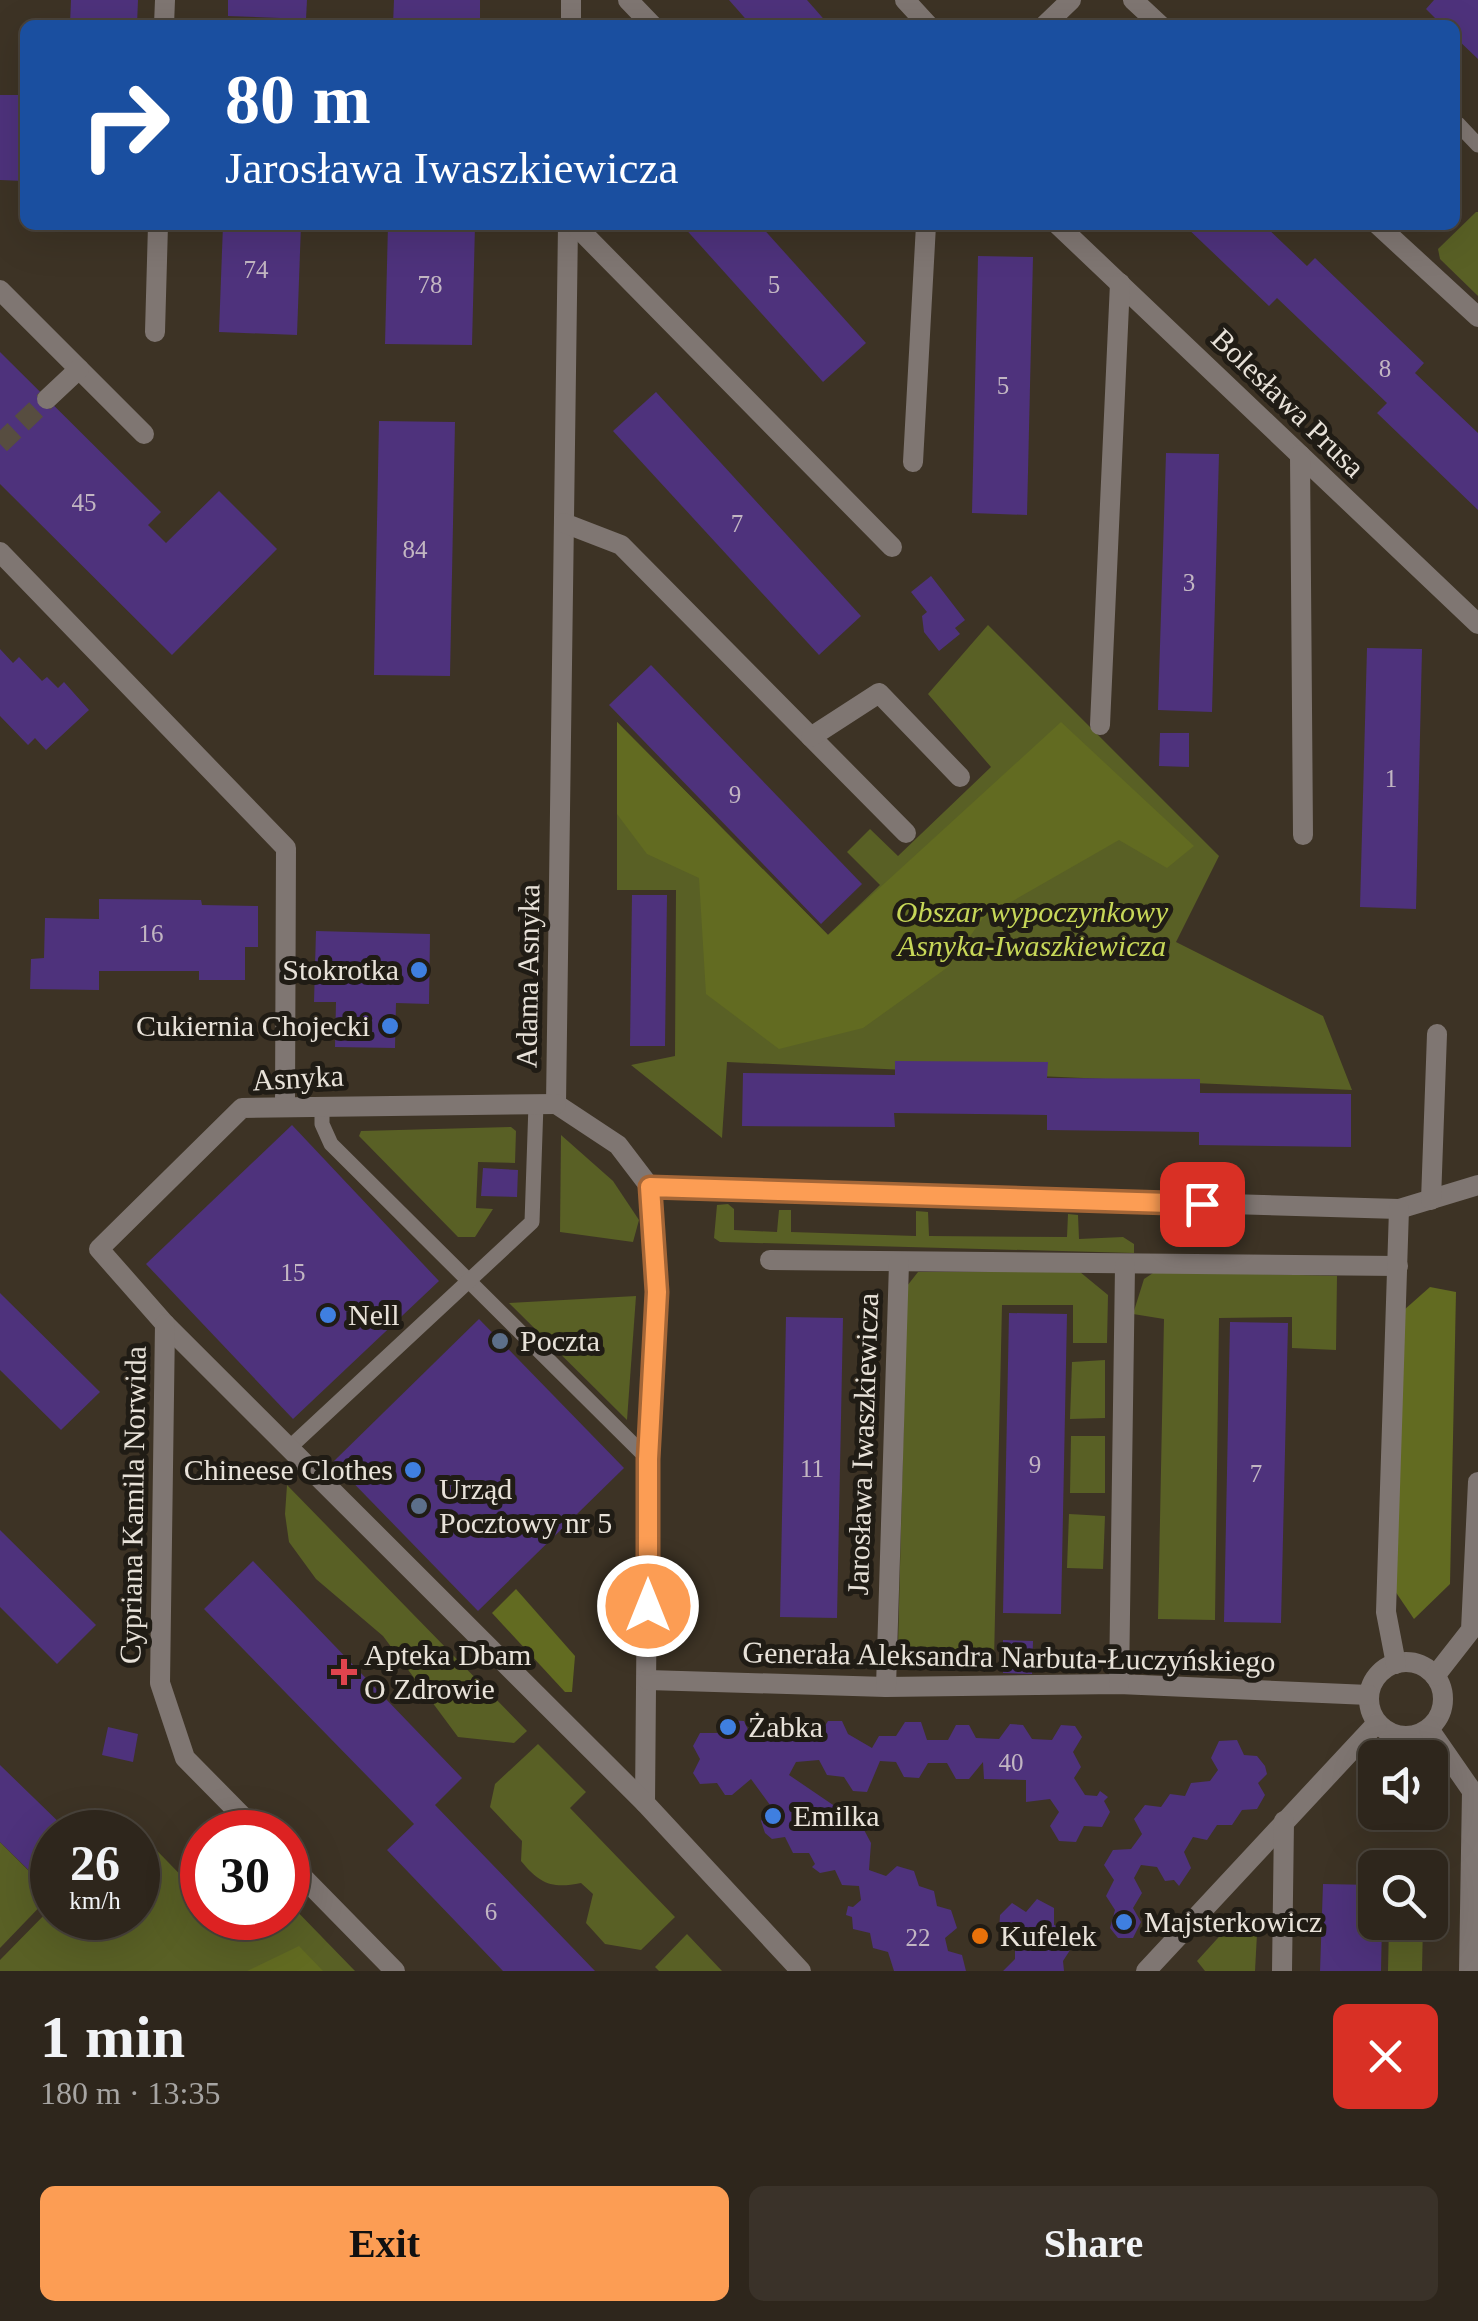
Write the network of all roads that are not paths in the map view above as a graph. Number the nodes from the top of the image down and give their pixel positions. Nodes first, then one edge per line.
1 (628, 0) edge
2 (905, 0) edge
3 (1070, 0) edge
4 (1133, 0) edge
5 (647, 20) edge
6 (923, 20) edge
7 (1050, 20) edge
8 (1155, 20) edge
9 (1460, 126) edge
10 (1478, 144) edge
11 (158, 230) edge
12 (572, 230) edge
13 (577, 230) edge
14 (926, 230) edge
15 (1063, 230) edge
16 (1383, 230) edge
17 (1120, 283) junction
18 (0, 290) edge
19 (1478, 317) edge
20 (155, 332) dead end
21 (79, 369) junction
22 (47, 399) tunnel mouth
23 (144, 434) dead end
24 (1300, 455) junction
25 (913, 462) dead end
26 (564, 523) junction
27 (892, 547) dead end
28 (0, 552) edge
29 (1478, 624) edge
30 (1100, 725) dead end
31 (811, 736) junction
32 (960, 778) dead end
33 (906, 832) dead end
34 (1302, 835) dead end
35 (1437, 1034) dead end
36 (546, 1104) junction
37 (285, 1105) junction
38 (322, 1105) junction
39 (1478, 1185) edge
40 (650, 1187) junction
41 (1432, 1200) junction
42 (1400, 1210) junction
43 (770, 1260) dead end
44 (898, 1262) junction
45 (1126, 1266) junction
46 (1398, 1266) junction
47 (467, 1282) junction
48 (165, 1324) junction
49 (288, 1449) junction
50 (648, 1459) junction
51 (1478, 1482) edge
52 (1396, 1664) junction
53 (1435, 1676) junction
54 (648, 1680) junction
55 (1119, 1684) junction
56 (886, 1687) junction
57 (1370, 1696) junction
58 (1377, 1722) junction
59 (1429, 1728) junction
60 (646, 1803) junction
61 (236, 1810) edge
62 (1284, 1821) junction
63 (310, 1884) edge
64 (396, 1971) edge
65 (801, 1971) edge
66 (1146, 1971) edge
67 (1282, 1971) edge
68 (1469, 1971) edge

1 - 5 street
2 - 6 street
3 - 7 street
4 - 8 street
9 - 10 lane
11 - 20 street
12 - 26 street, Adama Asnyka
13 - 27 street
14 - 25 street
15 - 17 street, Bolesława Prusa
16 - 19 street
17 - 24 street, Bolesława Prusa
17 - 30 street
18 - 21 street
21 - 22 street
21 - 23 street
24 - 29 street, Bolesława Prusa
24 - 34 street
26 - 31 street
26 - 36 street, Adama Asnyka
28 - 37 street
31 - 32 street
31 - 33 street
35 - 41 street
36 - 38 street, Asnyka
36 - 40 street, Adama Asnyka
36 - 47 lane
37 - 38 street, Asnyka
37 - 48 street, Asnyka
38 - 47 lane
39 - 41 street
40 - 42 street
40 - 50 street
41 - 42 street
42 - 46 street
43 - 44 street
44 - 45 street
44 - 56 street, Jarosława Iwaszkiewicza
45 - 46 street
45 - 55 street
46 - 52 street
47 - 49 lane
47 - 50 lane
48 - 49 street
48 - 61 street, Cypriana Kamila Norwida
49 - 60 street
50 - 54 street
51 - 53 street
52 - 53 street
52 - 57 street
53 - 59 street
54 - 56 street, Generała Aleksandra Narbuta-Łuczyńskiego
54 - 60 street
55 - 56 street, Generała Aleksandra Narbuta-Łuczyńskiego
55 - 57 street, Generała Aleksandra Narbuta-Łuczyńskiego
57 - 58 street
58 - 59 street
58 - 62 street
59 - 68 street
60 - 65 street
62 - 66 street
62 - 67 street
63 - 64 street

